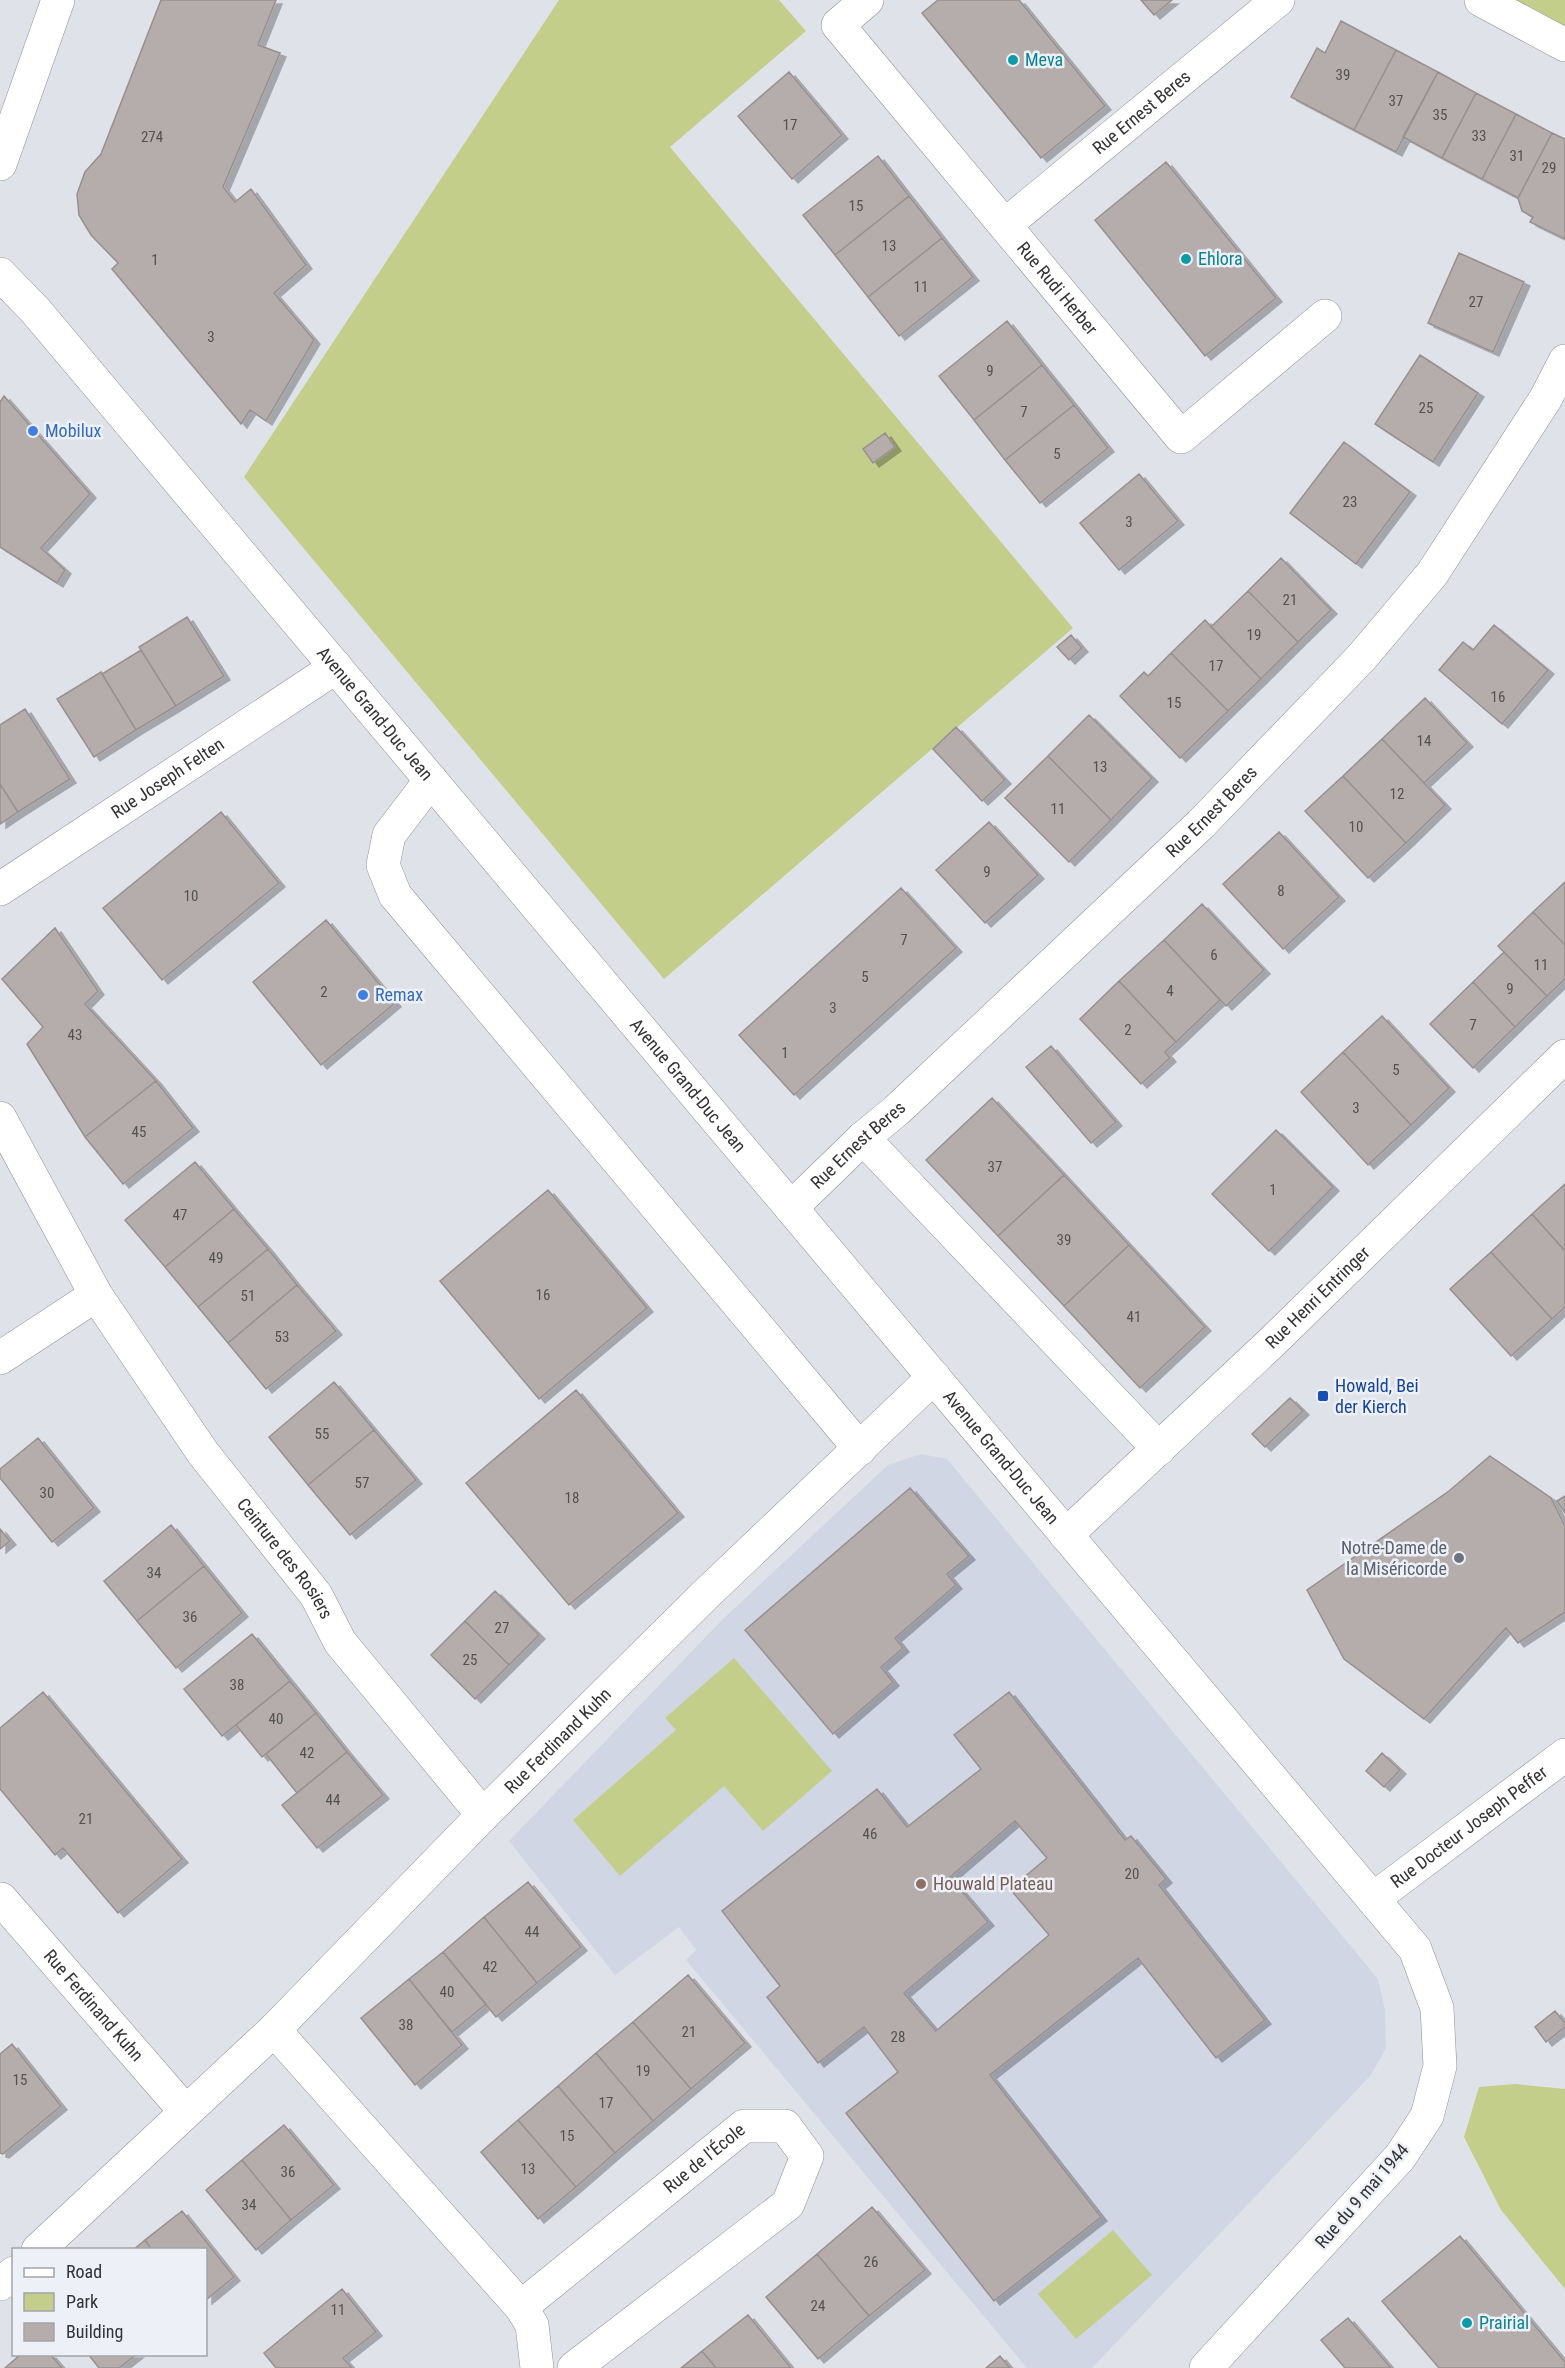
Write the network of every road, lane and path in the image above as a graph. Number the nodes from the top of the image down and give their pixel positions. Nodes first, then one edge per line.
1 (58, 0) edge
2 (867, 0) edge
3 (1278, 0) edge
4 (1481, 0) edge
5 (1565, 45) edge
6 (0, 164) edge
7 (1005, 225) junction
8 (0, 274) edge
9 (1325, 316) dead end
10 (1565, 360) edge
11 (336, 667) junction
12 (431, 780) junction
13 (0, 889) edge
14 (1565, 1056) edge
15 (0, 1118) edge
16 (863, 1138) junction
17 (791, 1208) junction
18 (96, 1295) junction
19 (0, 1358) edge
20 (934, 1377) junction
21 (860, 1449) junction
22 (1159, 1449) junction
23 (1066, 1535) junction
24 (1565, 1755) edge
25 (483, 1815) junction
26 (1, 1899) edge
27 (1373, 1899) junction
28 (274, 2030) junction
29 (185, 2111) junction
30 (40, 2248) edge
31 (12, 2274) edge
32 (0, 2284) edge
33 (521, 2307) junction
34 (537, 2368) edge
35 (574, 2368) edge
36 (1206, 2368) edge

1 - 6 street
2 - 7 street, Rue Rudi Herber
3 - 7 street, Rue Ernest Beres
4 - 5 street
7 - 9 street, Rue Rudi Herber
8 - 11 street, Avenue Grand-Duc Jean
10 - 16 street, Rue Ernest Beres
11 - 12 street, Avenue Grand-Duc Jean
11 - 13 street, Rue Joseph Felten
12 - 17 street, Avenue Grand-Duc Jean
12 - 21 street
14 - 22 street, Rue Henri Entringer
15 - 18 street, Ceinture des Rosiers
16 - 17 street, Rue Ernest Beres
16 - 22 street
17 - 20 street, Avenue Grand-Duc Jean
18 - 19 street
18 - 25 street, Ceinture des Rosiers
20 - 21 street, Rue Ferdinand Kuhn
20 - 23 street, Avenue Grand-Duc Jean
21 - 25 street, Rue Ferdinand Kuhn
22 - 23 street, Rue Henri Entringer
23 - 27 street, Avenue Grand-Duc Jean
24 - 27 street, Rue Docteur Joseph Peffer
25 - 28 street, Rue Ferdinand Kuhn
26 - 29 street, Rue Ferdinand Kuhn
27 - 36 street, Rue du 9 mai 1944
28 - 29 street, Rue Ferdinand Kuhn
28 - 33 street
29 - 30 street, Rue Ferdinand Kuhn
31 - 32 street
33 - 34 street
33 - 35 street, Rue de l'École

